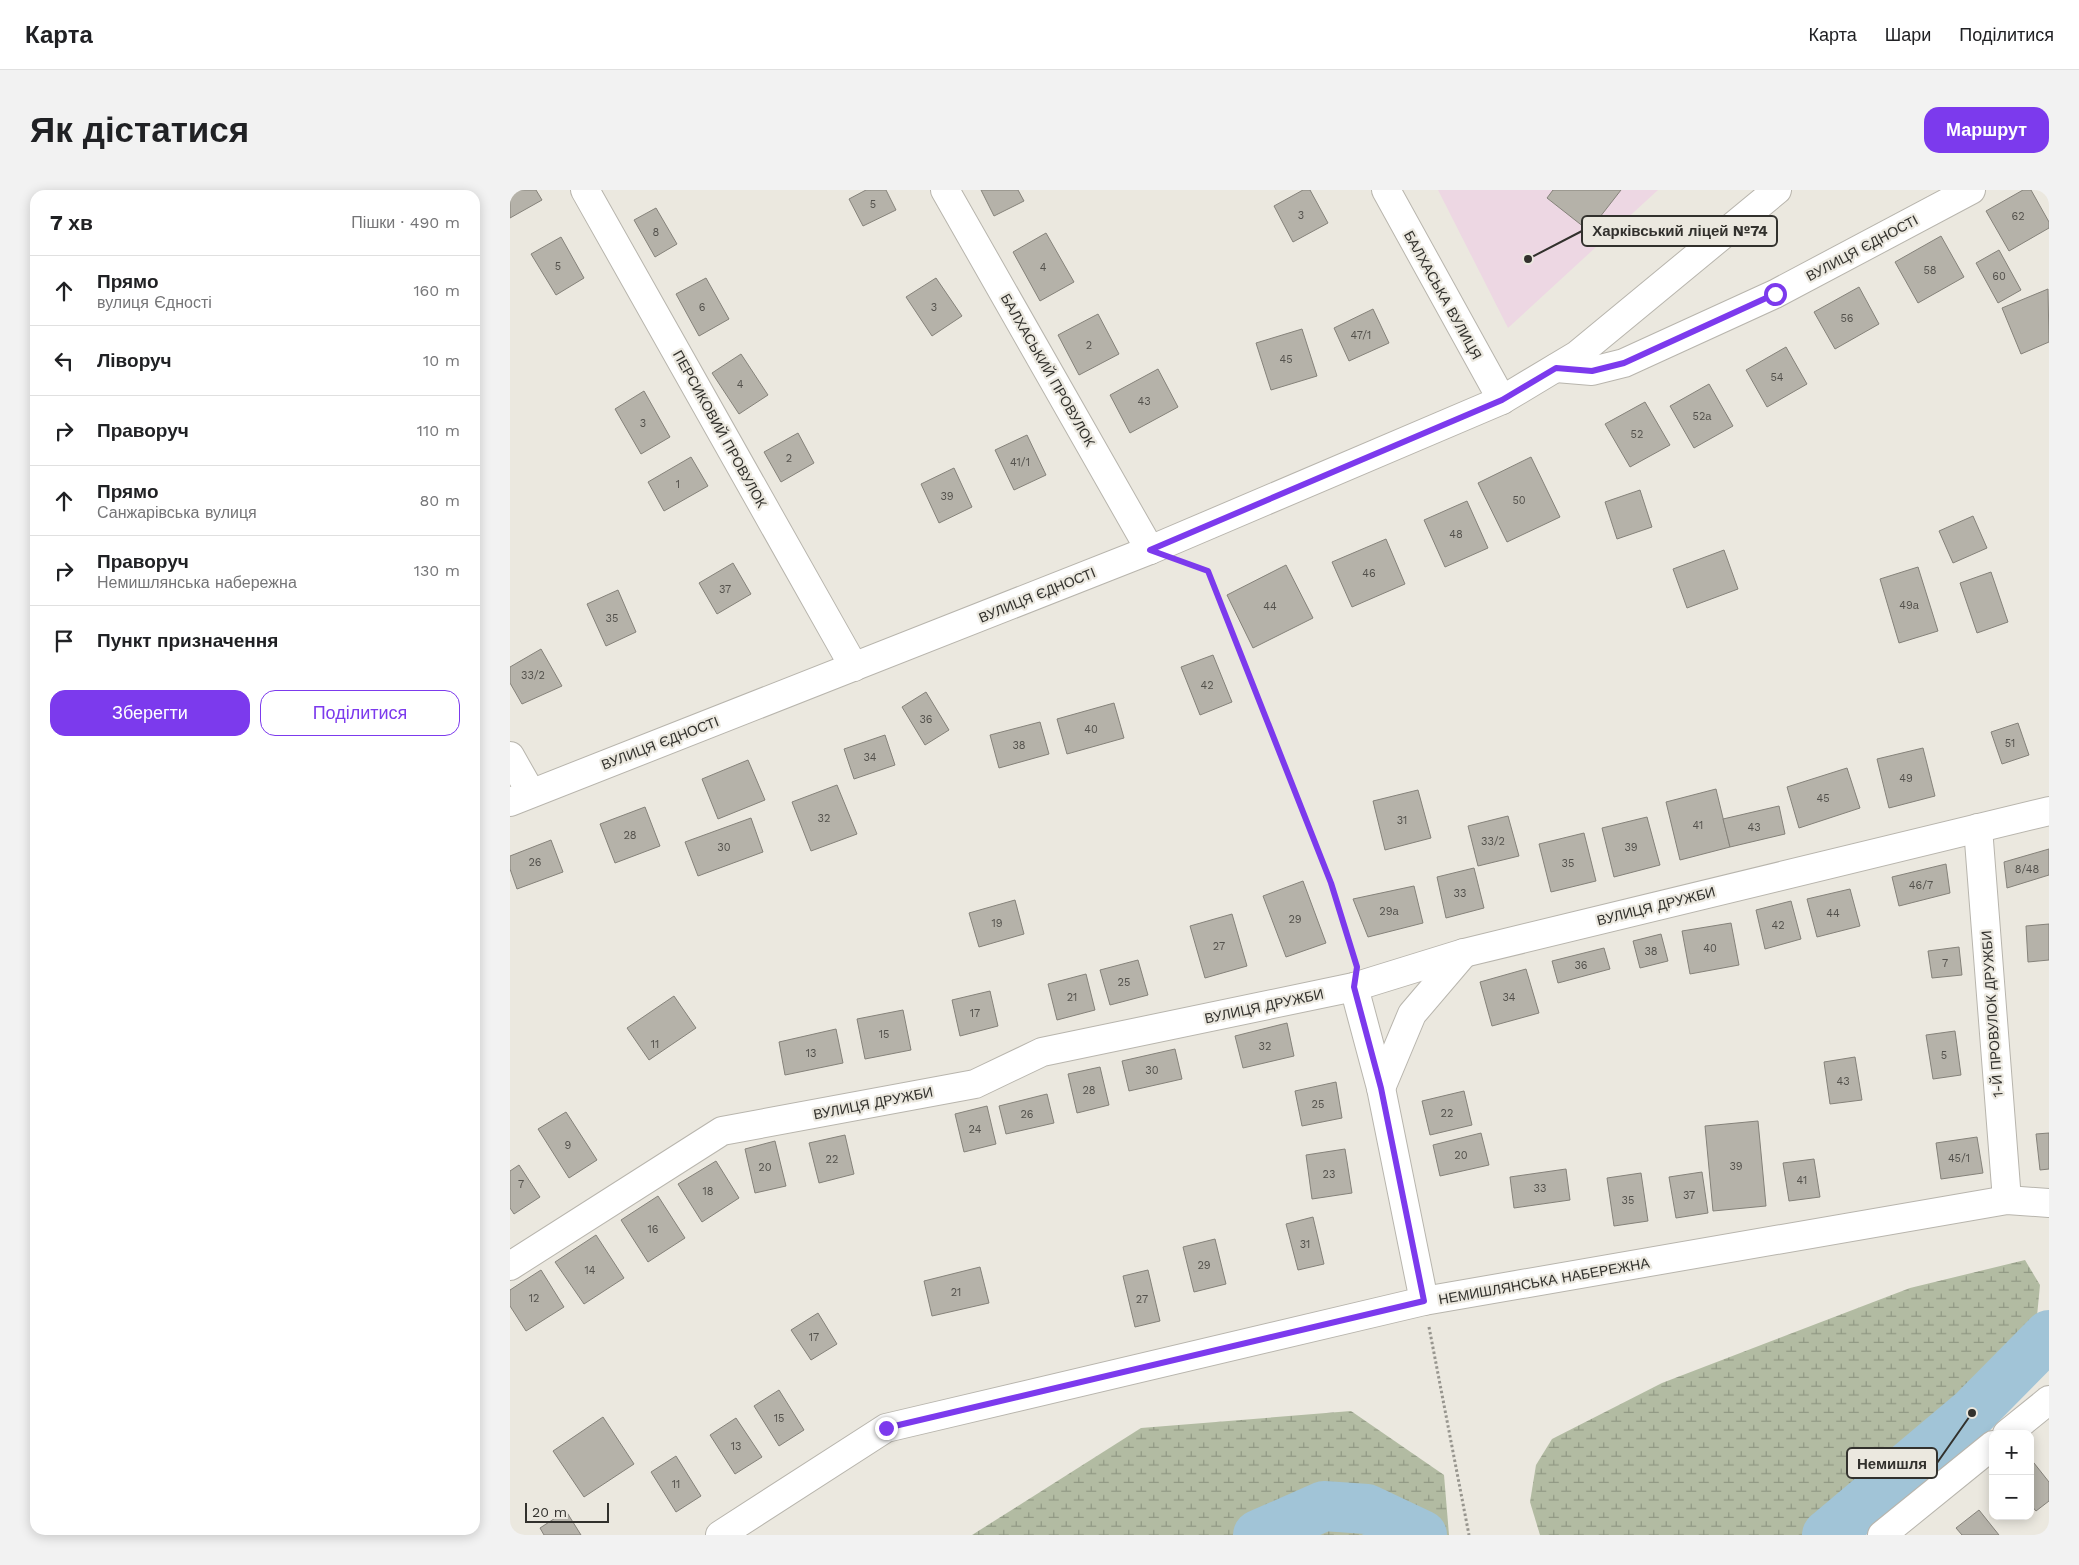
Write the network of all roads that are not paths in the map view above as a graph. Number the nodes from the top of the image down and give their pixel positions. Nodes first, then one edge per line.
1 (585, 190) edge
2 (945, 190) edge
3 (1386, 190) edge
4 (1777, 190) edge
5 (1971, 190) edge
6 (1556, 368) junction
7 (1502, 400) junction
8 (1150, 550) junction
9 (854, 667) junction
10 (510, 756) edge
11 (521, 798) edge
12 (2049, 811) edge
13 (1978, 828) junction
14 (1464, 953) junction
15 (1354, 987) junction
16 (1381, 1088) junction
17 (2007, 1200) junction
18 (2049, 1203) edge
19 (510, 1266) edge
20 (1424, 1301) junction
21 (2049, 1400) edge
22 (2012, 1430) edge
23 (1989, 1449) edge
24 (720, 1535) edge
25 (1882, 1535) edge

1 - 9 street, ПЕРСИКОВИЙ ПРОВУЛОК
2 - 8 street, БАЛХАСЬКИЙ ПРОВУЛОК
3 - 7 street, БАЛХАСЬКА ВУЛИЦЯ
4 - 6 street, ВУЛИЦЯ ЄДНОСТІ
5 - 6 street, ВУЛИЦЯ ЄДНОСТІ
6 - 7 street, ВУЛИЦЯ ЄДНОСТІ
7 - 8 street, ВУЛИЦЯ ЄДНОСТІ
8 - 9 street, ВУЛИЦЯ ЄДНОСТІ
9 - 11 street, ВУЛИЦЯ ЄДНОСТІ
10 - 11 street
12 - 13 street, ВУЛИЦЯ ДРУЖБИ
13 - 14 street, ВУЛИЦЯ ДРУЖБИ
13 - 17 street, 1-Й ПРОВУЛОК ДРУЖБИ
14 - 15 street, ВУЛИЦЯ ДРУЖБИ
14 - 16 street
15 - 16 street
15 - 19 street, ВУЛИЦЯ ДРУЖБИ
16 - 20 street
17 - 18 street, НЕМИШЛЯНСЬКА НАБЕРЕЖНА
17 - 20 street, НЕМИШЛЯНСЬКА НАБЕРЕЖНА
20 - 24 street, НЕМИШЛЯНСЬКА НАБЕРЕЖНА
21 - 22 street
23 - 25 street

